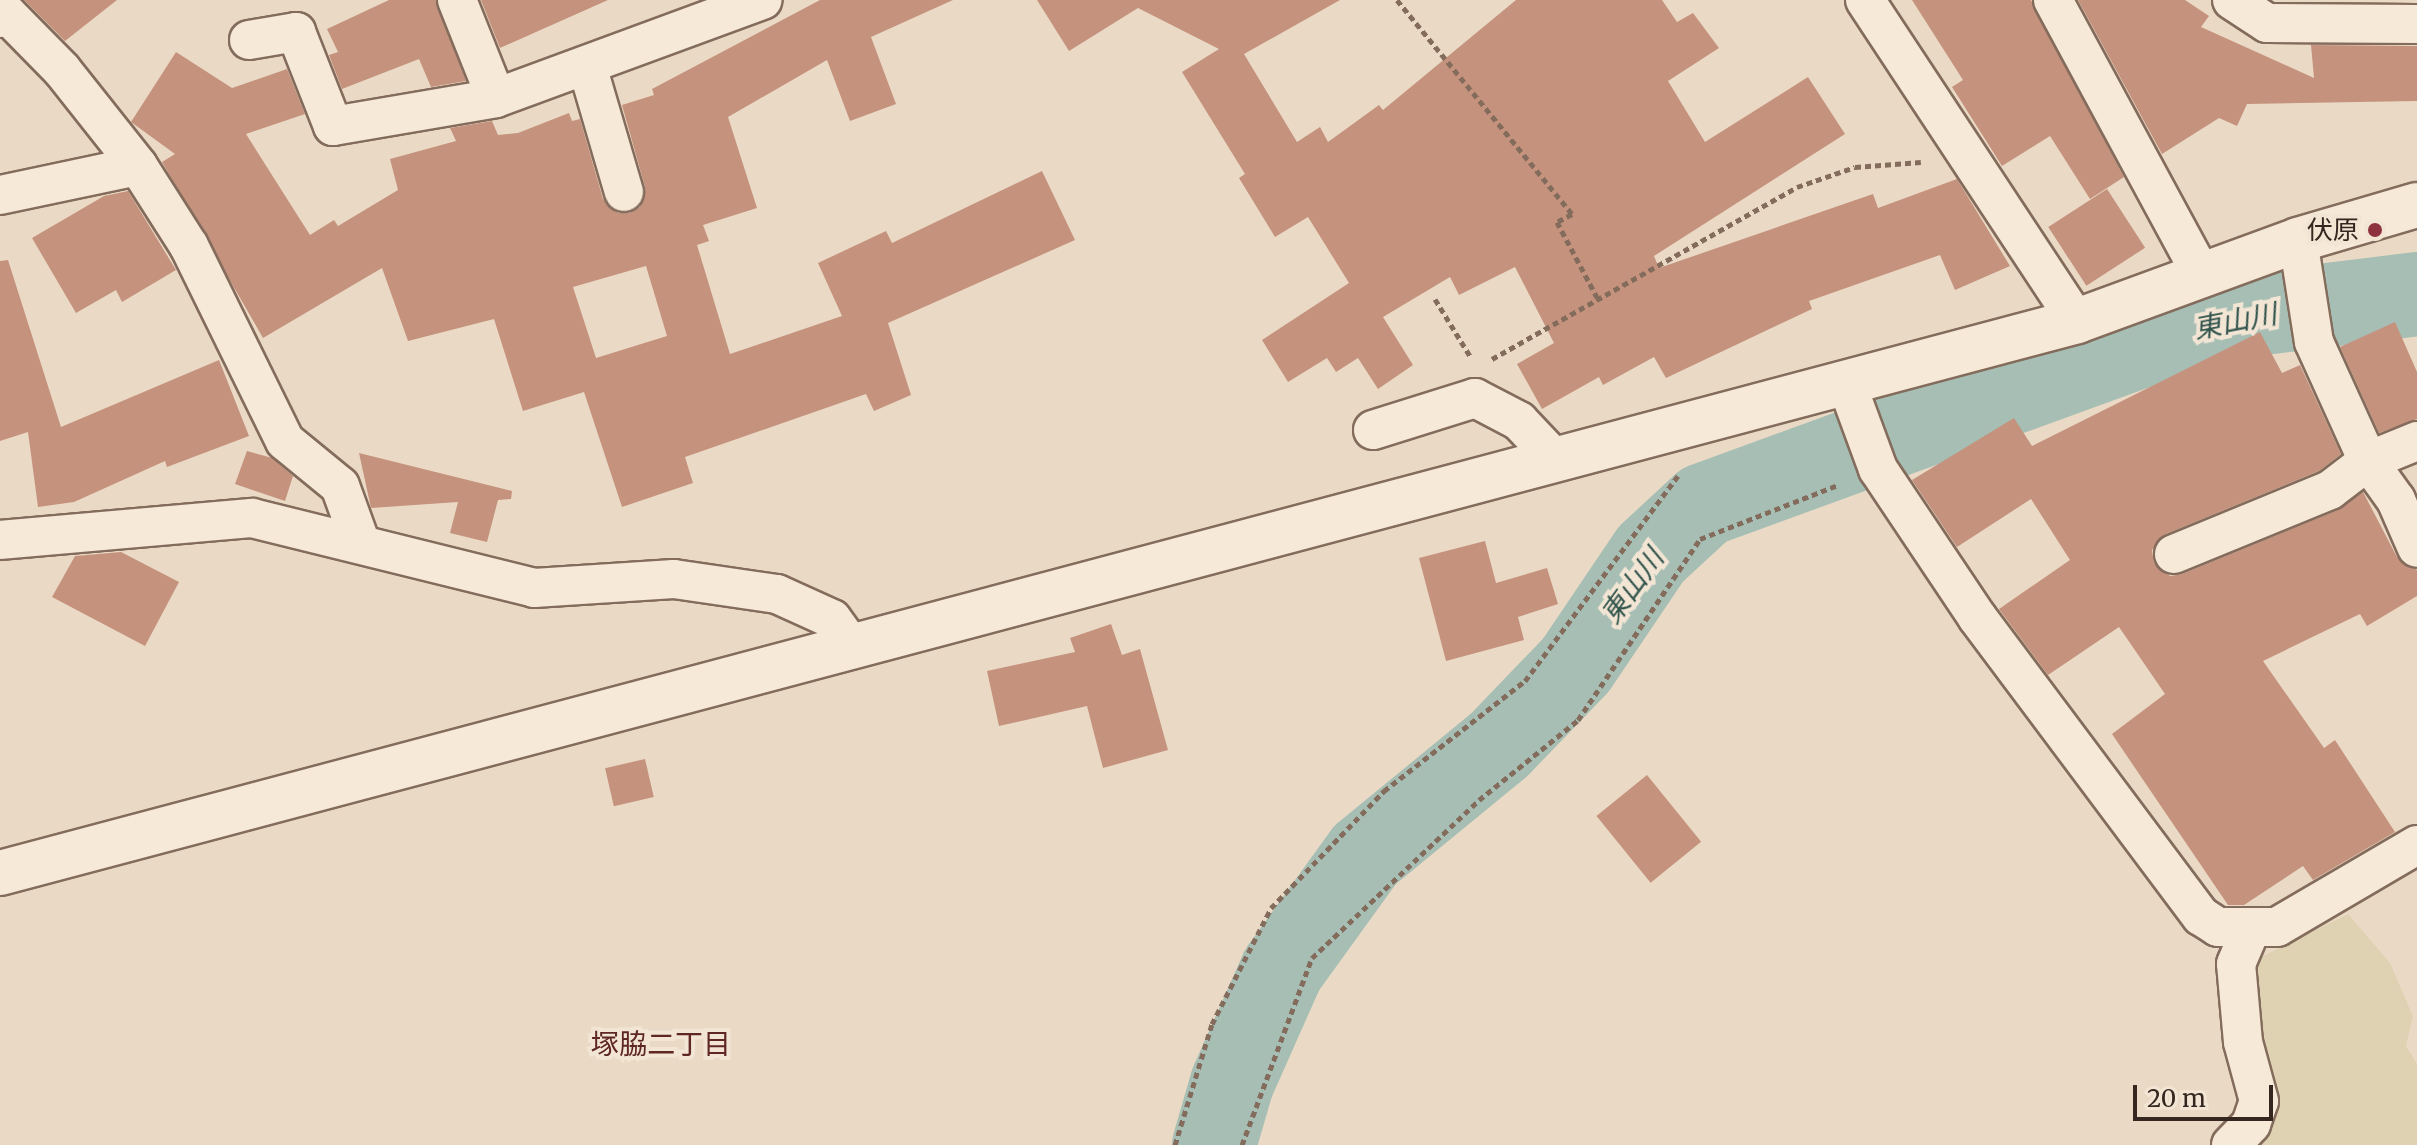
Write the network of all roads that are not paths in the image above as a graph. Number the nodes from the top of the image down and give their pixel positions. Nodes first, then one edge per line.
1 (457, 0) edge
2 (763, 0) edge
3 (1865, 0) edge
4 (2053, 0) edge
5 (2232, 0) edge
6 (0, 18) edge
7 (2417, 24) edge
8 (249, 40) dead end
9 (588, 69) junction
10 (496, 98) junction
11 (138, 166) junction
12 (624, 192) dead end
13 (0, 195) edge
14 (2417, 205) edge
15 (2298, 240) junction
16 (2202, 275) junction
17 (2077, 321) junction
18 (1846, 382) junction
19 (1373, 430) dead end
20 (2417, 441) edge
21 (1555, 459) junction
22 (2368, 461) junction
23 (0, 540) edge
24 (361, 544) junction
25 (2417, 548) edge
26 (2174, 554) dead end
27 (850, 644) junction
28 (2417, 845) edge
29 (0, 873) edge
30 (2250, 931) junction
31 (2231, 1145) edge

1 - 10 street
2 - 9 street
3 - 17 street
4 - 16 street
5 - 7 street
6 - 11 street
8 - 10 street
9 - 10 street
9 - 12 street
11 - 13 street
11 - 24 street
14 - 15 street
15 - 16 street
15 - 22 street
16 - 17 street
17 - 18 street
18 - 21 street
18 - 30 street
19 - 21 street
20 - 22 street
21 - 27 street
22 - 25 street
22 - 26 street
23 - 24 street
24 - 27 street
27 - 29 street
28 - 30 street
30 - 31 street

